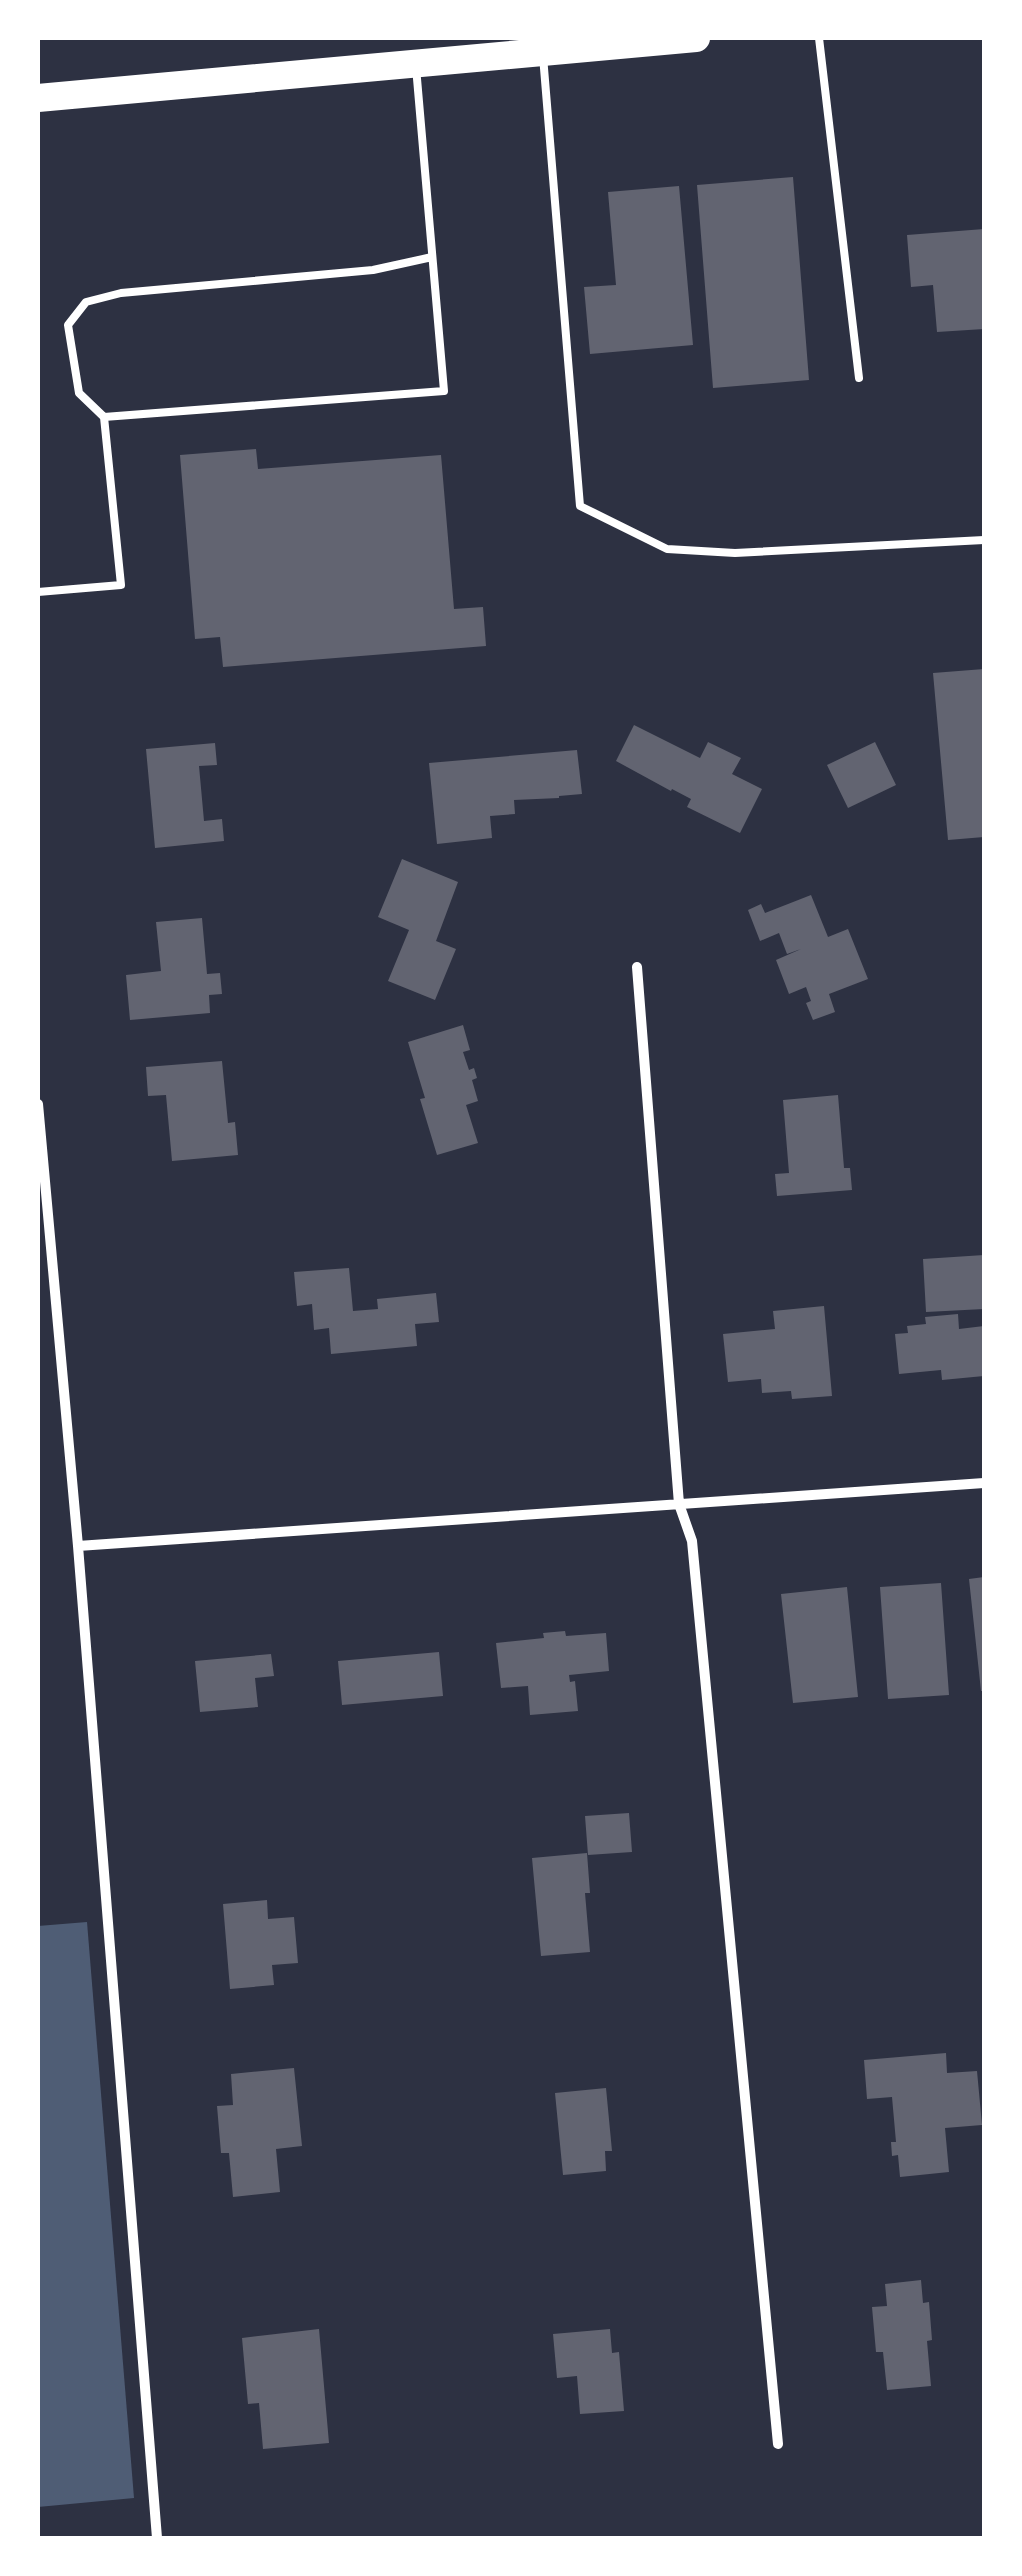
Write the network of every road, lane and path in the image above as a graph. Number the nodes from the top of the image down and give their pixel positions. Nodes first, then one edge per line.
1 (696, 38) edge
2 (820, 38) edge
3 (630, 41) edge
4 (543, 52) junction
5 (416, 63) junction
6 (38, 98) edge
7 (432, 256) junction
8 (859, 378) dead end
9 (104, 417) junction
10 (984, 540) edge
11 (38, 592) edge
12 (637, 968) dead end
13 (38, 1104) edge
14 (984, 1484) edge
15 (680, 1504) junction
16 (78, 1546) junction
17 (778, 2444) dead end
18 (158, 2538) edge

1 - 3 highway
2 - 8 lane
3 - 4 highway
4 - 5 highway
4 - 10 lane
5 - 6 highway
5 - 7 lane
7 - 9 lane
7 - 9 lane
9 - 11 lane
12 - 15 street
13 - 16 street
14 - 15 street
15 - 16 street
15 - 17 street
16 - 18 street

